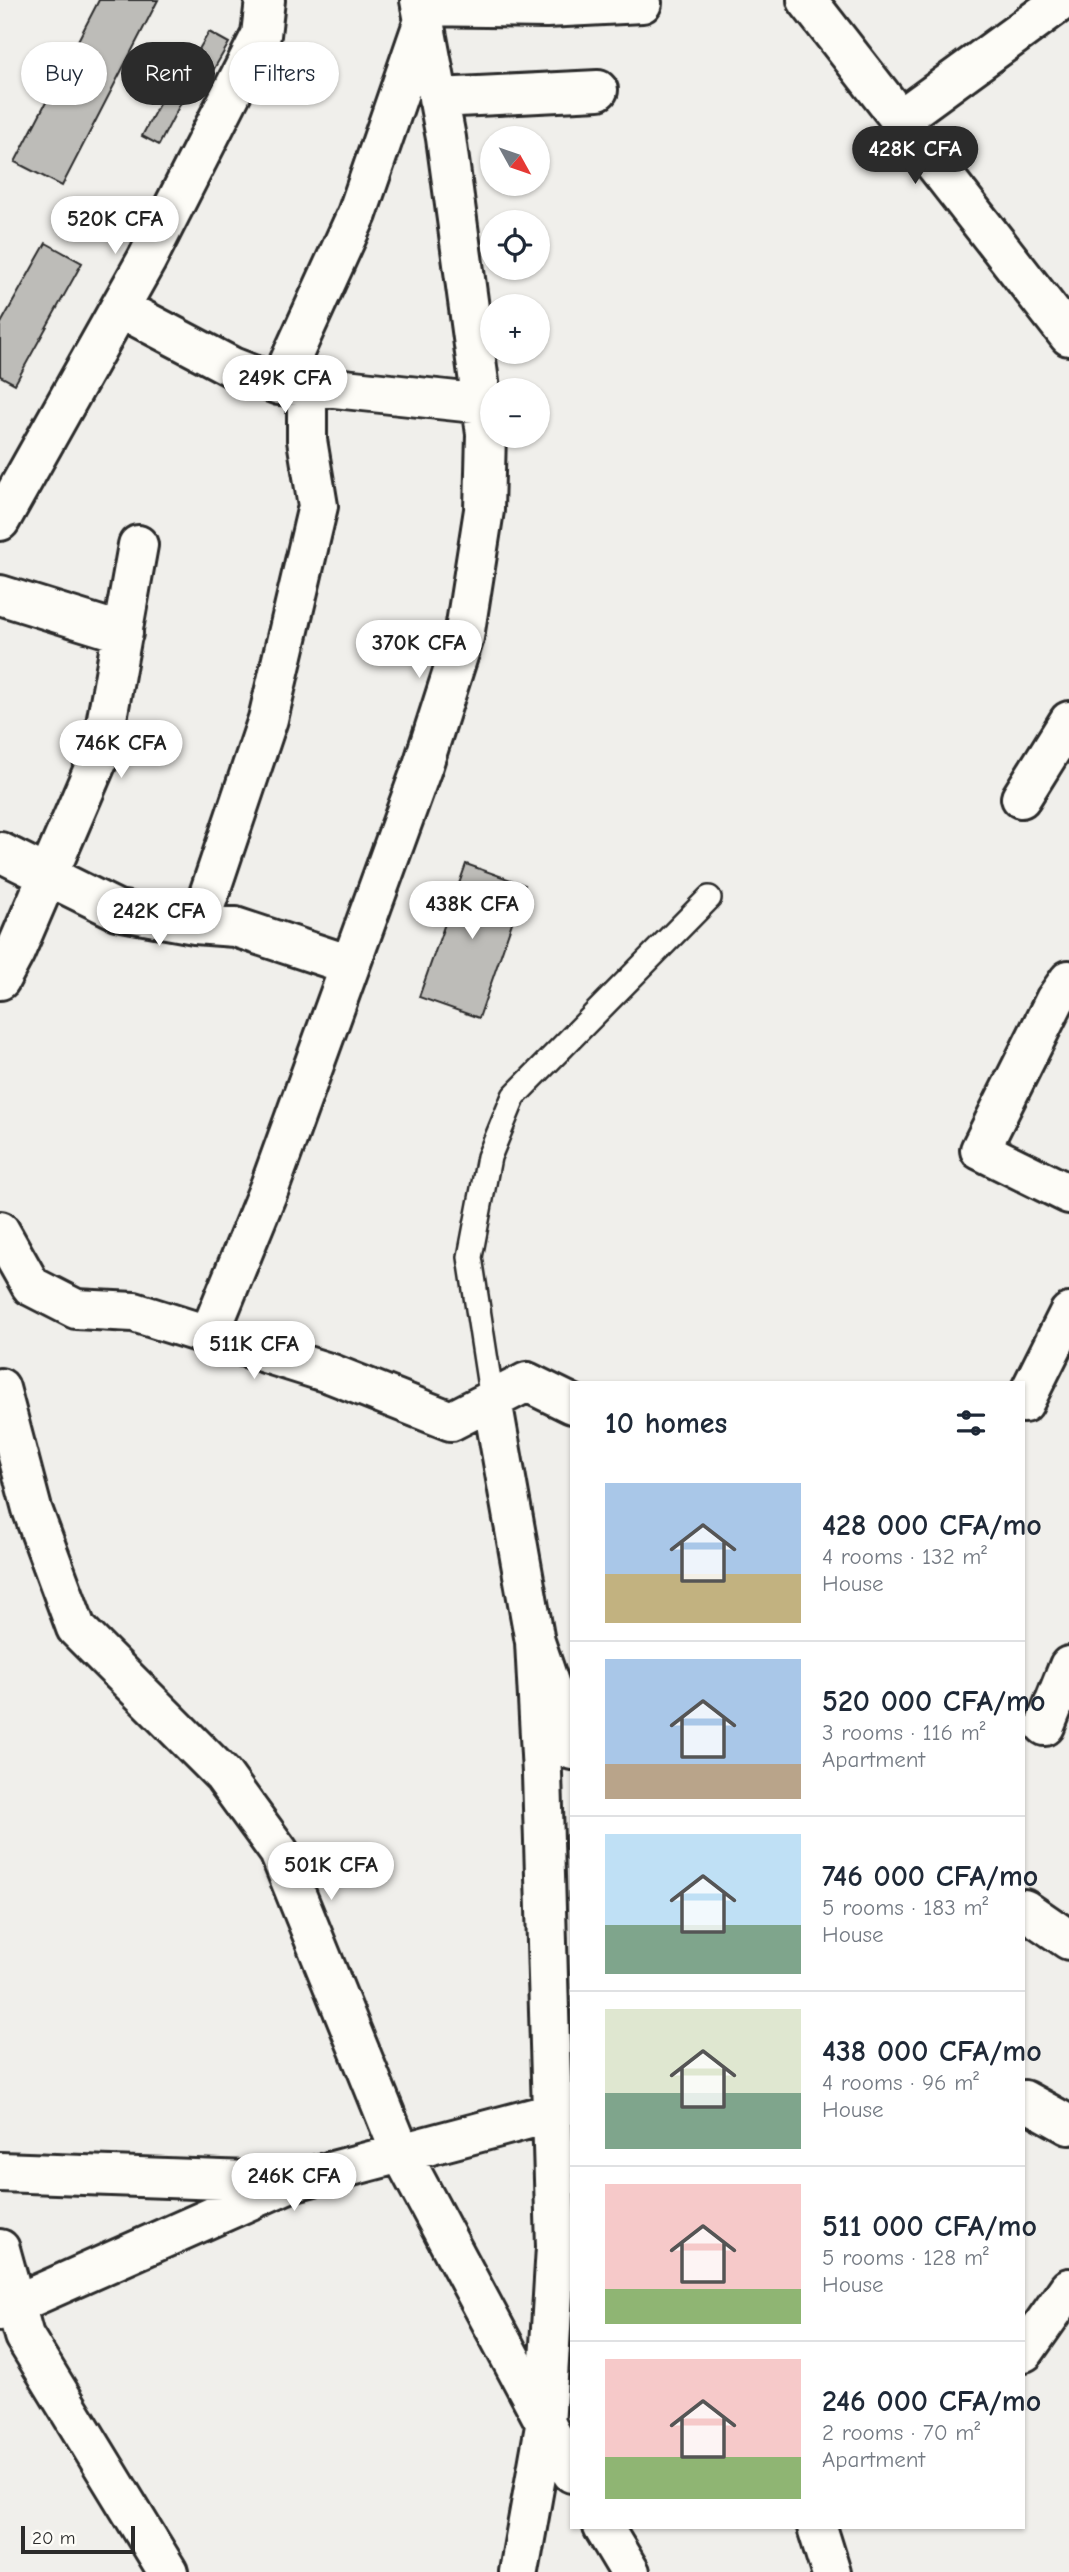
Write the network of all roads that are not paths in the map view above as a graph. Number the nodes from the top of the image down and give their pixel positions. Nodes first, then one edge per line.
1 (265, 0) edge
2 (808, 0) edge
3 (1063, 0) edge
4 (538, 4) edge
5 (642, 4) dead end
6 (422, 9) edge
7 (598, 90) dead end
8 (438, 98) junction
9 (900, 119) junction
10 (120, 308) junction
11 (1069, 336) edge
12 (480, 378) edge
13 (293, 386) junction
14 (480, 404) edge
15 (486, 448) edge
16 (0, 521) edge
17 (138, 545) dead end
18 (0, 595) edge
19 (122, 634) junction
20 (1069, 721) edge
21 (1021, 798) dead end
22 (0, 852) edge
23 (47, 878) junction
24 (709, 898) dead end
25 (199, 924) junction
26 (350, 965) junction
27 (0, 980) edge
28 (1069, 980) edge
29 (1069, 1194) edge
30 (0, 1231) edge
31 (1069, 1313) edge
32 (209, 1335) junction
33 (0, 1388) edge
34 (492, 1400) junction
35 (1025, 1401) edge
36 (570, 1403) edge
37 (535, 1642) junction
38 (1069, 1666) edge
39 (1046, 1726) edge
40 (570, 1744) edge
41 (1025, 1910) edge
42 (1069, 1940) edge
43 (1025, 2101) edge
44 (562, 2107) edge
45 (1069, 2124) edge
46 (400, 2151) junction
47 (0, 2172) edge
48 (290, 2182) junction
49 (0, 2249) edge
50 (1069, 2288) edge
51 (7, 2307) edge
52 (1025, 2351) edge
53 (545, 2426) junction
54 (570, 2470) edge
55 (604, 2529) edge
56 (818, 2529) edge
57 (168, 2572) edge
58 (519, 2572) edge
59 (629, 2572) edge
60 (831, 2572) edge

1 - 10 street
2 - 9 street
3 - 9 street
4 - 5 street
4 - 6 street
6 - 8 street
6 - 13 street
7 - 8 street
8 - 12 street
9 - 11 street
10 - 13 street
10 - 16 street
13 - 14 street
13 - 25 street
15 - 26 street
17 - 19 street
18 - 19 street
19 - 23 street
20 - 21 street
22 - 23 street
23 - 25 street
23 - 27 street
24 - 34 lane
25 - 26 street
26 - 32 street
28 - 29 street
30 - 32 street
31 - 35 street
32 - 34 street
33 - 46 street
34 - 36 street
34 - 37 street
37 - 40 street
37 - 44 street
38 - 39 street
41 - 42 street
43 - 45 street
44 - 46 street
44 - 53 street
46 - 48 street
46 - 53 street
47 - 48 street
48 - 51 street
49 - 51 street
50 - 52 street
51 - 57 street
53 - 54 street
53 - 58 street
55 - 59 street
56 - 60 street

